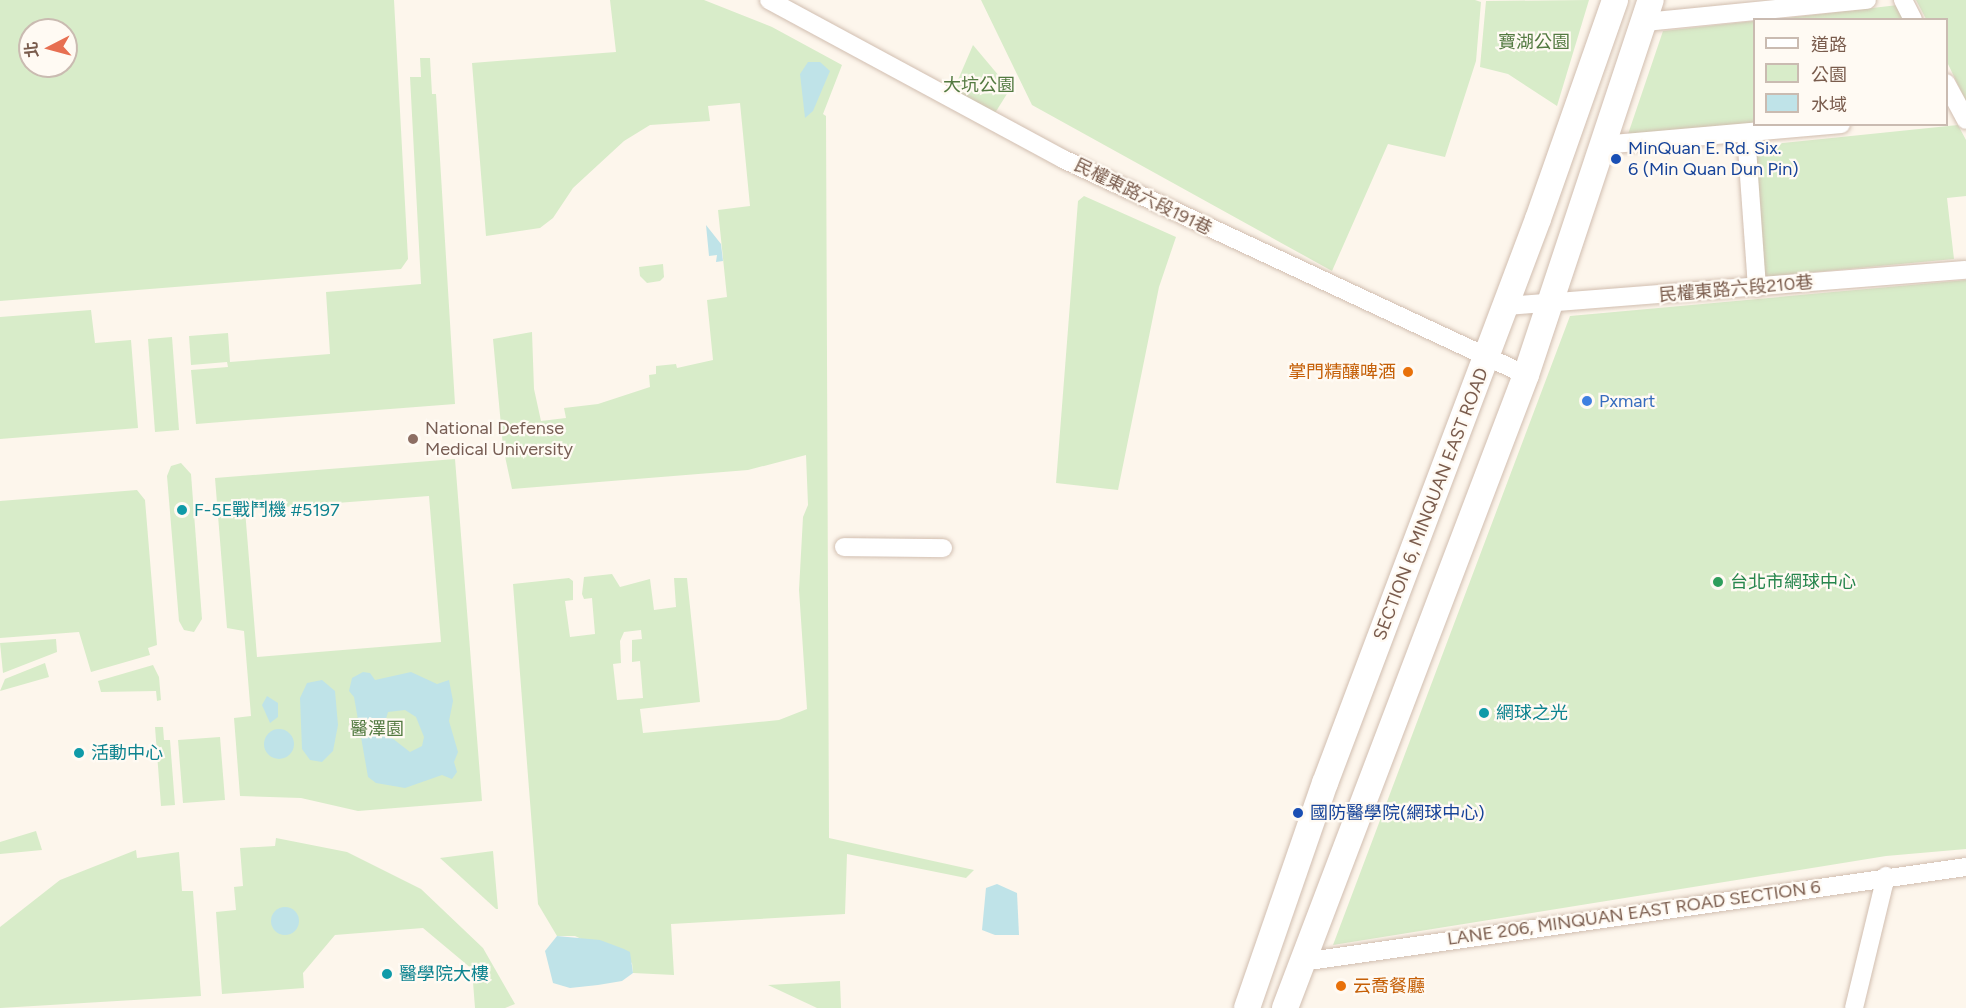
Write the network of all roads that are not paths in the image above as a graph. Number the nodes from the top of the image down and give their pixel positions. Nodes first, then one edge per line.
1 (769, 0) edge
2 (1615, 0) edge
3 (1867, 0) edge
4 (1903, 0) edge
5 (1648, 11) edge
6 (1912, 18) edge
7 (1948, 86) edge
8 (1958, 116) edge
9 (1822, 126) edge
10 (1746, 134) junction
11 (1602, 145) junction
12 (1966, 270) edge
13 (1757, 288) junction
14 (1551, 305) junction
15 (1506, 306) junction
16 (1486, 358) junction
17 (1526, 375) junction
18 (844, 547) dead end
19 (943, 548) dead end
20 (1966, 867) edge
21 (1886, 876) junction
22 (1302, 962) junction
23 (1247, 1008) edge
24 (1285, 1008) edge
25 (1854, 1008) edge

1 - 16 street, 民權東路六段191巷
2 - 15 main road, SECTION 6, MINQUAN EAST ROAD
3 - 5 street
4 - 6 street
5 - 11 main road
7 - 8 street
9 - 10 street
10 - 11 street
10 - 13 street
11 - 14 main road
12 - 13 street, 民權東路六段210巷
13 - 14 street, 民權東路六段210巷
14 - 15 street, 民權東路六段210巷
14 - 17 main road
15 - 16 main road, SECTION 6, MINQUAN EAST ROAD
16 - 17 street, 民權東路六段191巷
16 - 23 main road, SECTION 6, MINQUAN EAST ROAD
17 - 22 main road
18 - 19 street
20 - 21 street, LANE 206, MINQUAN EAST ROAD SECTION 6
21 - 22 street, LANE 206, MINQUAN EAST ROAD SECTION 6
21 - 25 street
22 - 24 main road

